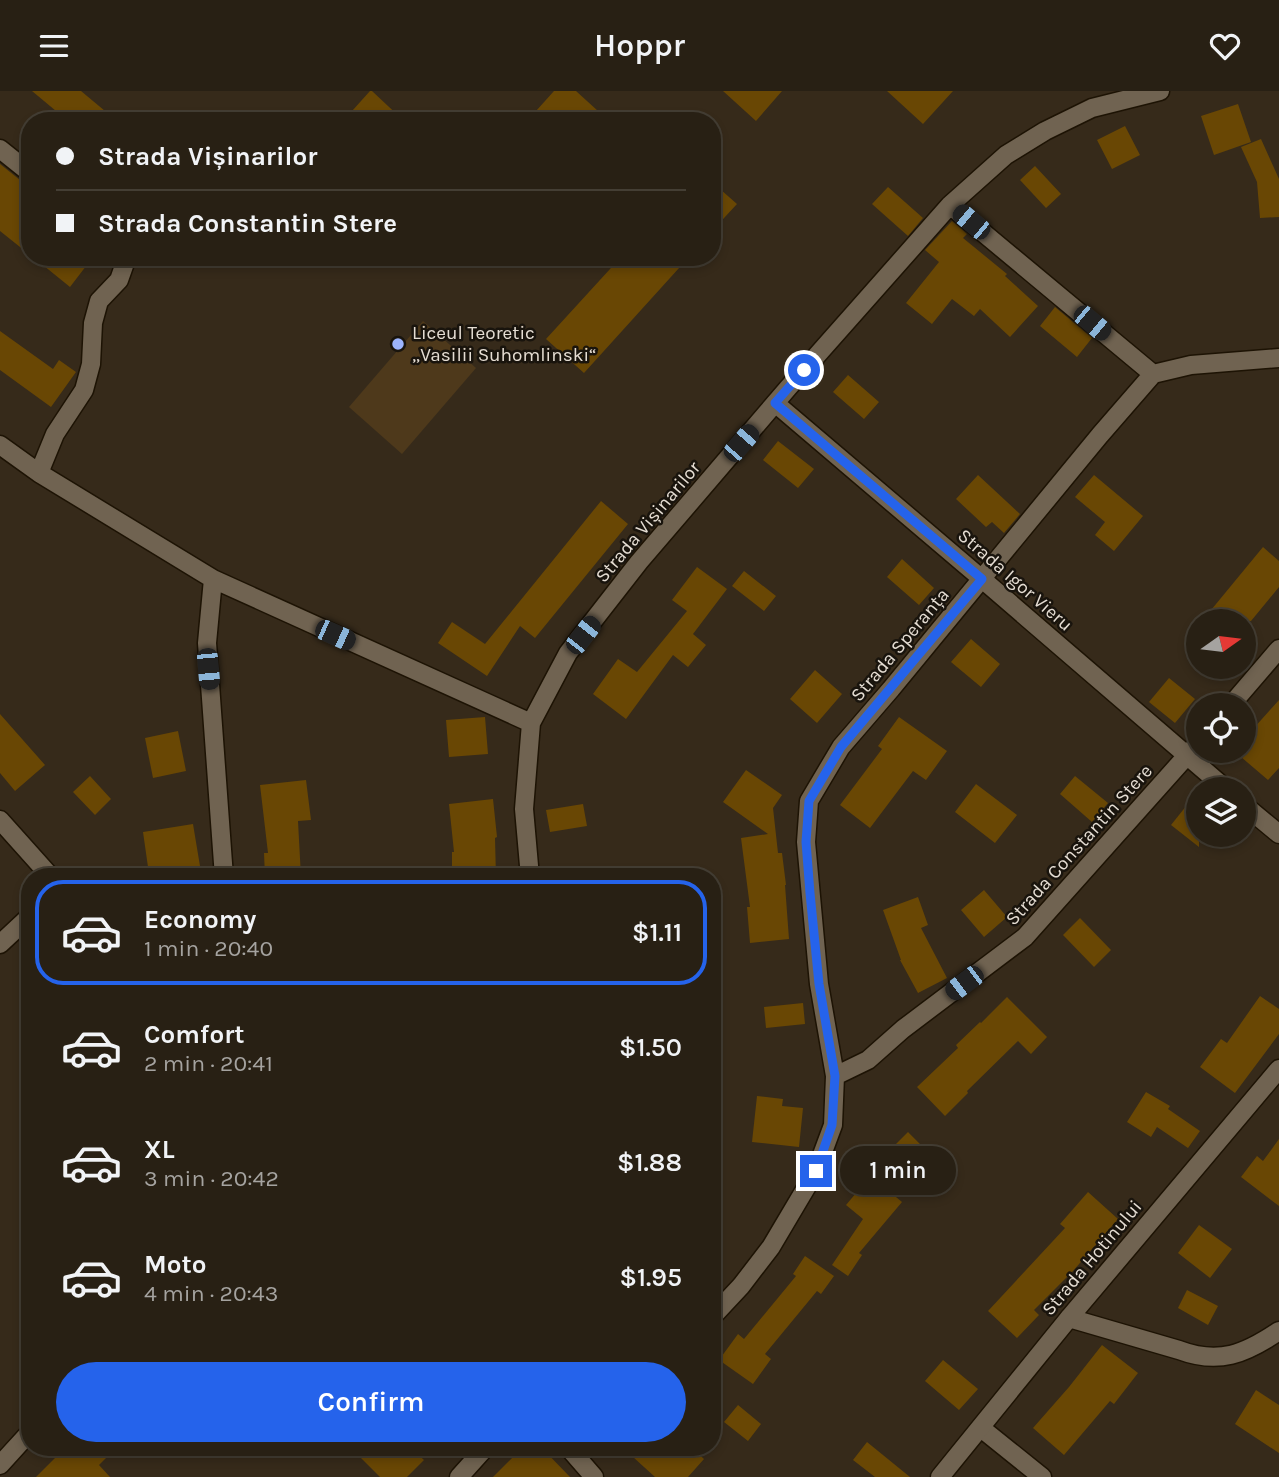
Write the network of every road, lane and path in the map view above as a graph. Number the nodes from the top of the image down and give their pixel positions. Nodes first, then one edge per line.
1 (1160, 91) edge
2 (0, 149) edge
3 (21, 166) edge
4 (950, 205) junction
5 (124, 266) edge
6 (1279, 358) edge
7 (1153, 374) junction
8 (775, 403) junction
9 (0, 445) edge
10 (39, 473) junction
11 (212, 579) junction
12 (982, 579) junction
13 (1279, 649) edge
14 (1241, 693) edge
15 (531, 723) junction
16 (1186, 743) edge
17 (1186, 757) edge
18 (1205, 763) edge
19 (1216, 777) edge
20 (1256, 815) edge
21 (0, 821) edge
22 (1279, 834) edge
23 (43, 868) edge
24 (223, 868) edge
25 (529, 868) edge
26 (21, 924) edge
27 (0, 944) edge
28 (1279, 1069) edge
29 (835, 1076) junction
30 (721, 1307) edge
31 (1069, 1318) junction
32 (1279, 1331) edge
33 (981, 1428) junction
34 (21, 1442) edge
35 (478, 1456) edge
36 (576, 1456) edge
37 (0, 1465) edge
38 (460, 1477) edge
39 (594, 1477) edge
40 (940, 1477) edge
41 (1042, 1477) edge

1 - 4 street, Strada Vișinarilor
2 - 3 street
4 - 7 street
4 - 8 street, Strada Vișinarilor
5 - 10 street
6 - 7 street
7 - 12 street, Strada Speranța
8 - 12 street, Strada Igor Vieru
8 - 15 street, Strada Vișinarilor
9 - 10 street
10 - 11 street
11 - 15 street
11 - 24 street
12 - 16 street, Strada Igor Vieru
12 - 29 street, Strada Speranța
13 - 14 street
15 - 25 street, Strada Vișinarilor
17 - 29 street, Strada Constantin Stere
18 - 19 street, Strada Igor Vieru
20 - 22 street
21 - 23 street
26 - 27 street
28 - 31 street, Strada Hotinului
29 - 30 street
31 - 32 street
31 - 33 street, Strada Hotinului
33 - 40 street, Strada Hotinului
33 - 41 street
34 - 37 street
35 - 38 street
36 - 39 street

